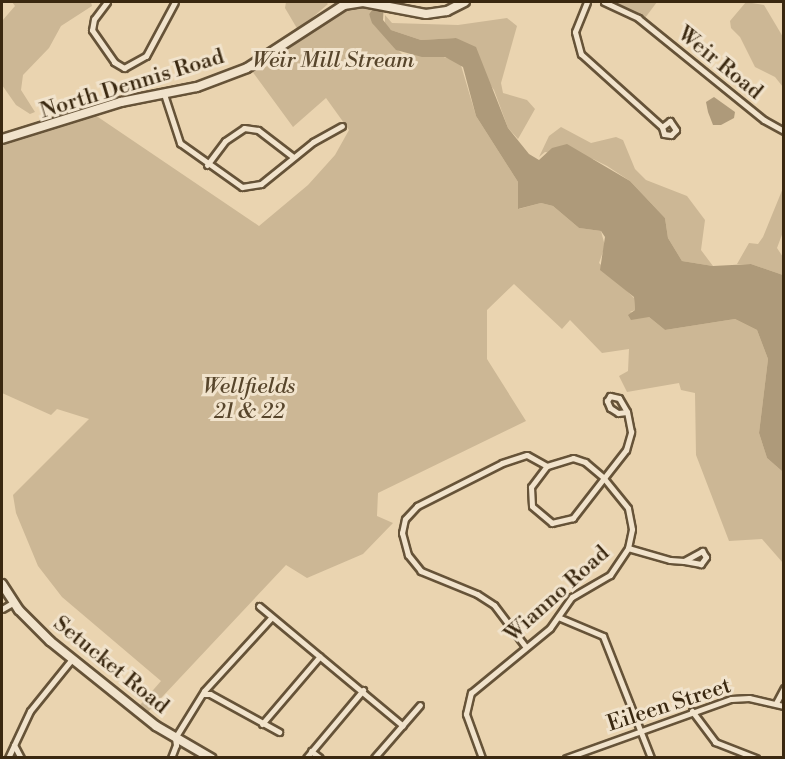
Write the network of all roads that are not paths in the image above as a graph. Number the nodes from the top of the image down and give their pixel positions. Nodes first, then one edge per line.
1 (107, 2) edge
2 (175, 2) edge
3 (465, 2) edge
4 (587, 2) edge
5 (604, 2) edge
6 (344, 3) edge
7 (164, 94) junction
8 (342, 126) dead end
9 (662, 127) dead end
10 (783, 131) edge
11 (2, 140) edge
12 (293, 157) junction
13 (207, 165) junction
14 (627, 412) dead end
15 (547, 466) junction
16 (604, 478) junction
17 (628, 548) junction
18 (684, 561) dead end
19 (2, 584) edge
20 (14, 603) junction
21 (259, 606) dead end
22 (2, 609) edge
23 (558, 617) junction
24 (272, 618) junction
25 (525, 646) junction
26 (320, 656) junction
27 (72, 659) junction
28 (783, 688) edge
29 (363, 690) junction
30 (202, 694) junction
31 (776, 704) junction
32 (420, 705) dead end
33 (783, 706) edge
34 (692, 711) junction
35 (262, 724) junction
36 (403, 726) junction
37 (639, 731) junction
38 (279, 732) dead end
39 (175, 738) junction
40 (14, 745) junction
41 (588, 750) junction
42 (311, 751) junction
43 (8, 758) edge
44 (21, 758) edge
45 (171, 758) edge
46 (211, 758) edge
47 (307, 758) edge
48 (320, 758) edge
49 (374, 758) edge
50 (482, 758) edge
51 (566, 758) edge
52 (590, 758) edge
53 (651, 758) edge
54 (756, 758) edge

1 - 2 street
3 - 6 main road, North Dennis Road
4 - 9 street
5 - 10 street, Weir Road
6 - 7 main road, North Dennis Road
7 - 11 main road, North Dennis Road
7 - 13 street
8 - 12 street
12 - 13 street
12 - 13 street
14 - 16 street, Wianno Road
15 - 16 street, Wianno Road
15 - 16 street, Wianno Road
15 - 25 street
16 - 17 street, Wianno Road
17 - 18 street
17 - 23 street, Wianno Road
19 - 20 main road, Setucket Road
20 - 22 street
20 - 27 main road, Setucket Road
21 - 24 street
23 - 25 street, Wianno Road
23 - 37 street
24 - 26 street
24 - 30 street
25 - 50 street, Wianno Road
26 - 29 street
26 - 35 street
27 - 39 main road, Setucket Road
27 - 40 street
28 - 31 street
29 - 36 street
29 - 42 street
30 - 35 street
30 - 39 street
31 - 33 street, Eileen Street
31 - 34 street, Eileen Street
32 - 36 street
34 - 37 street, Eileen Street
34 - 54 street
35 - 38 street
36 - 49 street
37 - 41 street, Eileen Street
37 - 53 street
39 - 45 street
39 - 46 main road, Setucket Road
40 - 43 street
40 - 44 street
41 - 51 street, Eileen Street
41 - 52 street
42 - 47 street
42 - 48 street

